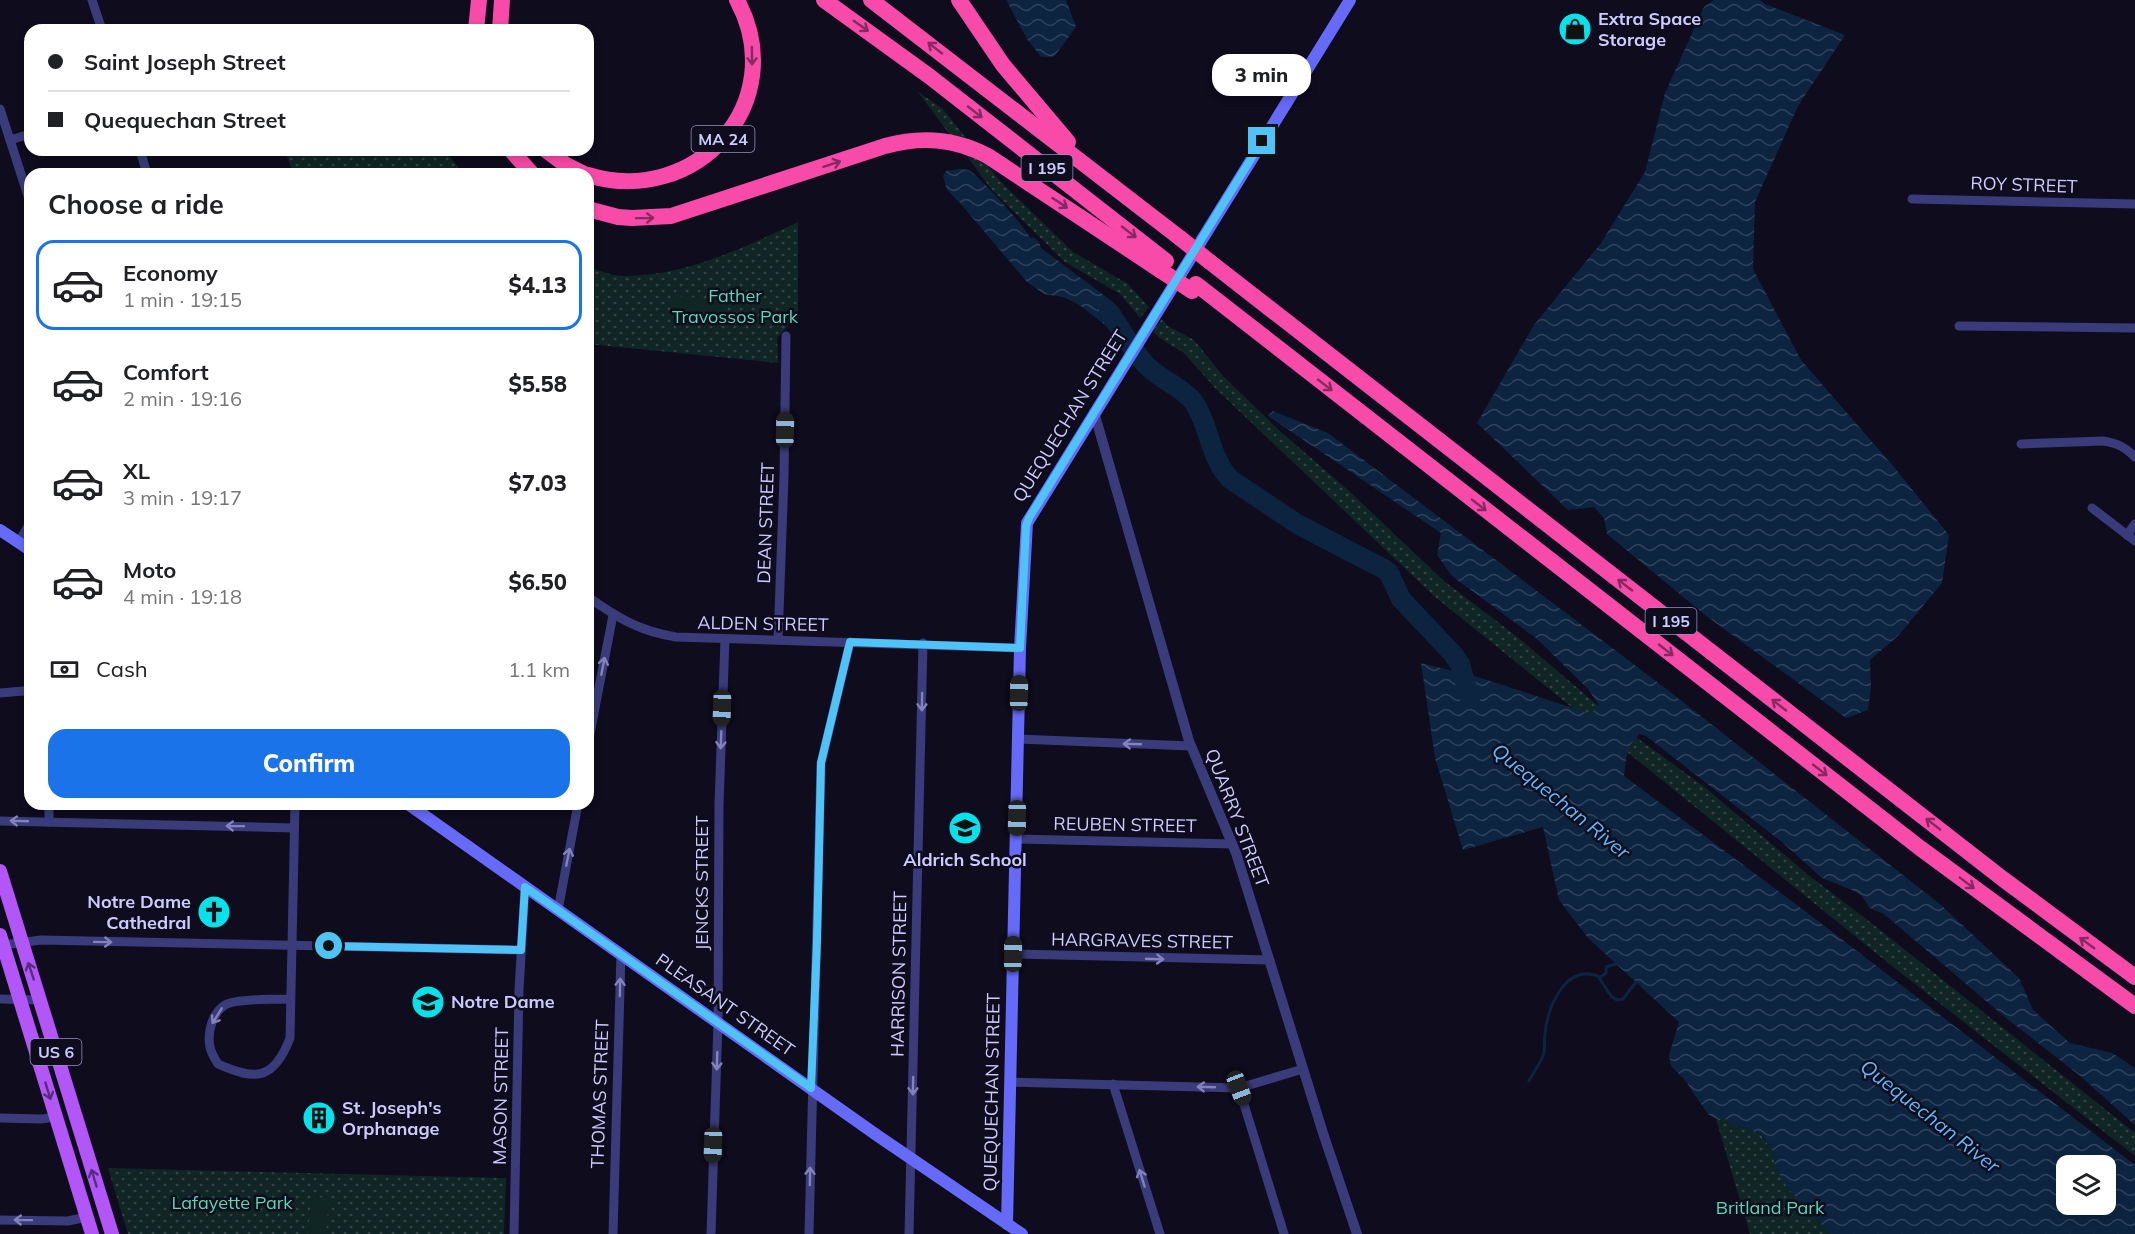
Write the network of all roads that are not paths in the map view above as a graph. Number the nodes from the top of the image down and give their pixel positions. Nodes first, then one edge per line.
1 (92, 0) edge
2 (479, 0) edge
3 (502, 0) edge
4 (737, 0) edge
5 (824, 0) edge
6 (959, 0) edge
7 (1350, 0) edge
8 (875, 2) edge
9 (100, 24) edge
10 (477, 24) edge
11 (501, 24) edge
12 (0, 109) edge
13 (24, 136) edge
14 (10, 140) junction
15 (516, 156) edge
16 (554, 156) edge
17 (527, 168) edge
18 (573, 168) edge
19 (1097, 174) junction
20 (594, 177) edge
21 (24, 183) edge
22 (1912, 199) dead end
23 (2135, 204) edge
24 (594, 211) edge
25 (1163, 265) junction
26 (1959, 326) dead end
27 (2135, 328) edge
28 (786, 336) dead end
29 (1094, 412) junction
30 (2021, 444) dead end
31 (2135, 457) edge
32 (2092, 508) dead end
33 (2135, 524) edge
34 (0, 530) edge
35 (24, 533) edge
36 (2131, 538) edge
37 (18, 543) junction
38 (24, 546) edge
39 (594, 601) edge
40 (613, 615) junction
41 (725, 639) junction
42 (778, 640) junction
43 (850, 642) junction
44 (923, 643) junction
45 (1020, 648) junction
46 (24, 692) edge
47 (0, 693) edge
48 (594, 713) edge
49 (1018, 740) junction
50 (1191, 746) junction
51 (49, 810) edge
52 (295, 810) edge
53 (416, 810) edge
54 (577, 810) edge
55 (0, 821) edge
56 (49, 822) junction
57 (294, 828) junction
58 (1016, 839) junction
59 (1233, 844) junction
60 (1, 879) edge
61 (525, 887) junction
62 (558, 910) junction
63 (2, 940) edge
64 (22, 942) junction
65 (290, 946) junction
66 (521, 950) junction
67 (621, 954) junction
68 (1013, 954) junction
69 (1270, 960) junction
70 (2078, 964) junction
71 (2135, 977) edge
72 (0, 999) edge
73 (20, 999) junction
74 (40, 999) junction
75 (290, 999) junction
76 (2135, 1006) edge
77 (2135, 1014) edge
78 (718, 1022) junction
79 (1304, 1069) junction
80 (1010, 1082) junction
81 (1113, 1084) junction
82 (811, 1088) junction
83 (1239, 1088) junction
84 (56, 1117) junction
85 (0, 1118) edge
86 (911, 1158) junction
87 (87, 1217) junction
88 (0, 1220) edge
89 (1007, 1229) edge
90 (92, 1234) edge
91 (112, 1234) edge
92 (514, 1234) edge
93 (613, 1234) edge
94 (711, 1234) edge
95 (808, 1234) edge
96 (909, 1234) edge
97 (1022, 1234) edge
98 (1160, 1234) edge
99 (1284, 1234) edge
100 (1357, 1234) edge

1 - 9 street
2 - 10 highway
3 - 11 highway
4 -> 20 highway, MA 24
5 -> 25 highway, I 195
6 - 19 highway
7 - 29 main road, QUEQUECHAN STREET
19 -> 8 highway, I 195
12 - 14 street
13 - 14 street
14 - 21 street
15 - 17 highway
16 - 18 highway, MA 24
71 -> 19 highway, I 195, bridge
22 - 23 street, ROY STREET
24 -> 25 highway
25 -> 70 highway, I 195
26 - 27 street
28 - 42 street, DEAN STREET
29 - 45 main road, QUEQUECHAN STREET
29 - 50 street, QUARRY STREET
30 - 31 street
32 - 36 street
33 - 36 street
34 - 37 main road
35 - 37 street
37 - 38 main road
39 - 40 street, ALDEN STREET
40 - 41 street, ALDEN STREET
48 -> 40 street
41 - 42 street, ALDEN STREET
41 -> 78 street, JENCKS STREET
42 - 43 street, ALDEN STREET
43 - 44 street, ALDEN STREET
43 - 82 street
44 - 45 street, ALDEN STREET
44 -> 86 street, HARRISON STREET
45 - 49 main road, QUEQUECHAN STREET
46 - 47 street
50 -> 49 street
49 - 58 main road, QUEQUECHAN STREET
50 - 59 street, QUARRY STREET
51 - 56 street
52 - 57 street
53 - 61 main road, PLEASANT STREET
62 -> 54 street
56 -> 55 street
57 -> 56 street
57 - 65 street
58 - 59 street, REUBEN STREET
58 - 68 main road, QUEQUECHAN STREET
59 - 69 street, QUARRY STREET
60 - 64 main road, US 6
61 - 62 main road, PLEASANT STREET
61 - 66 street, MASON STREET
62 - 67 main road, PLEASANT STREET
63 - 64 street
63 - 73 main road, US 6
64 -> 65 street
74 -> 64 main road, US 6
65 - 66 street
65 - 75 street
66 - 92 street, MASON STREET
67 - 78 main road, PLEASANT STREET
93 -> 67 street, THOMAS STREET
68 -> 69 street, HARGRAVES STREET
68 - 80 main road, QUEQUECHAN STREET
69 - 79 street, QUARRY STREET
70 - 76 highway, I 195
70 - 77 highway
72 - 73 street
73 - 74 street
73 -> 84 main road, US 6
91 -> 74 main road, US 6
75 -> 75 street
78 - 82 main road, PLEASANT STREET
78 -> 94 street, JENCKS STREET
79 - 83 street
79 - 100 street, QUARRY STREET
80 - 81 street
80 - 89 main road, QUEQUECHAN STREET
83 -> 81 street
98 -> 81 street
82 - 86 main road, PLEASANT STREET
95 -> 82 street
83 - 99 street
84 - 85 street
84 - 87 main road, US 6
86 - 89 main road, PLEASANT STREET
86 - 96 street, HARRISON STREET
87 -> 88 street
87 - 90 main road, US 6
89 - 97 main road, PLEASANT STREET

